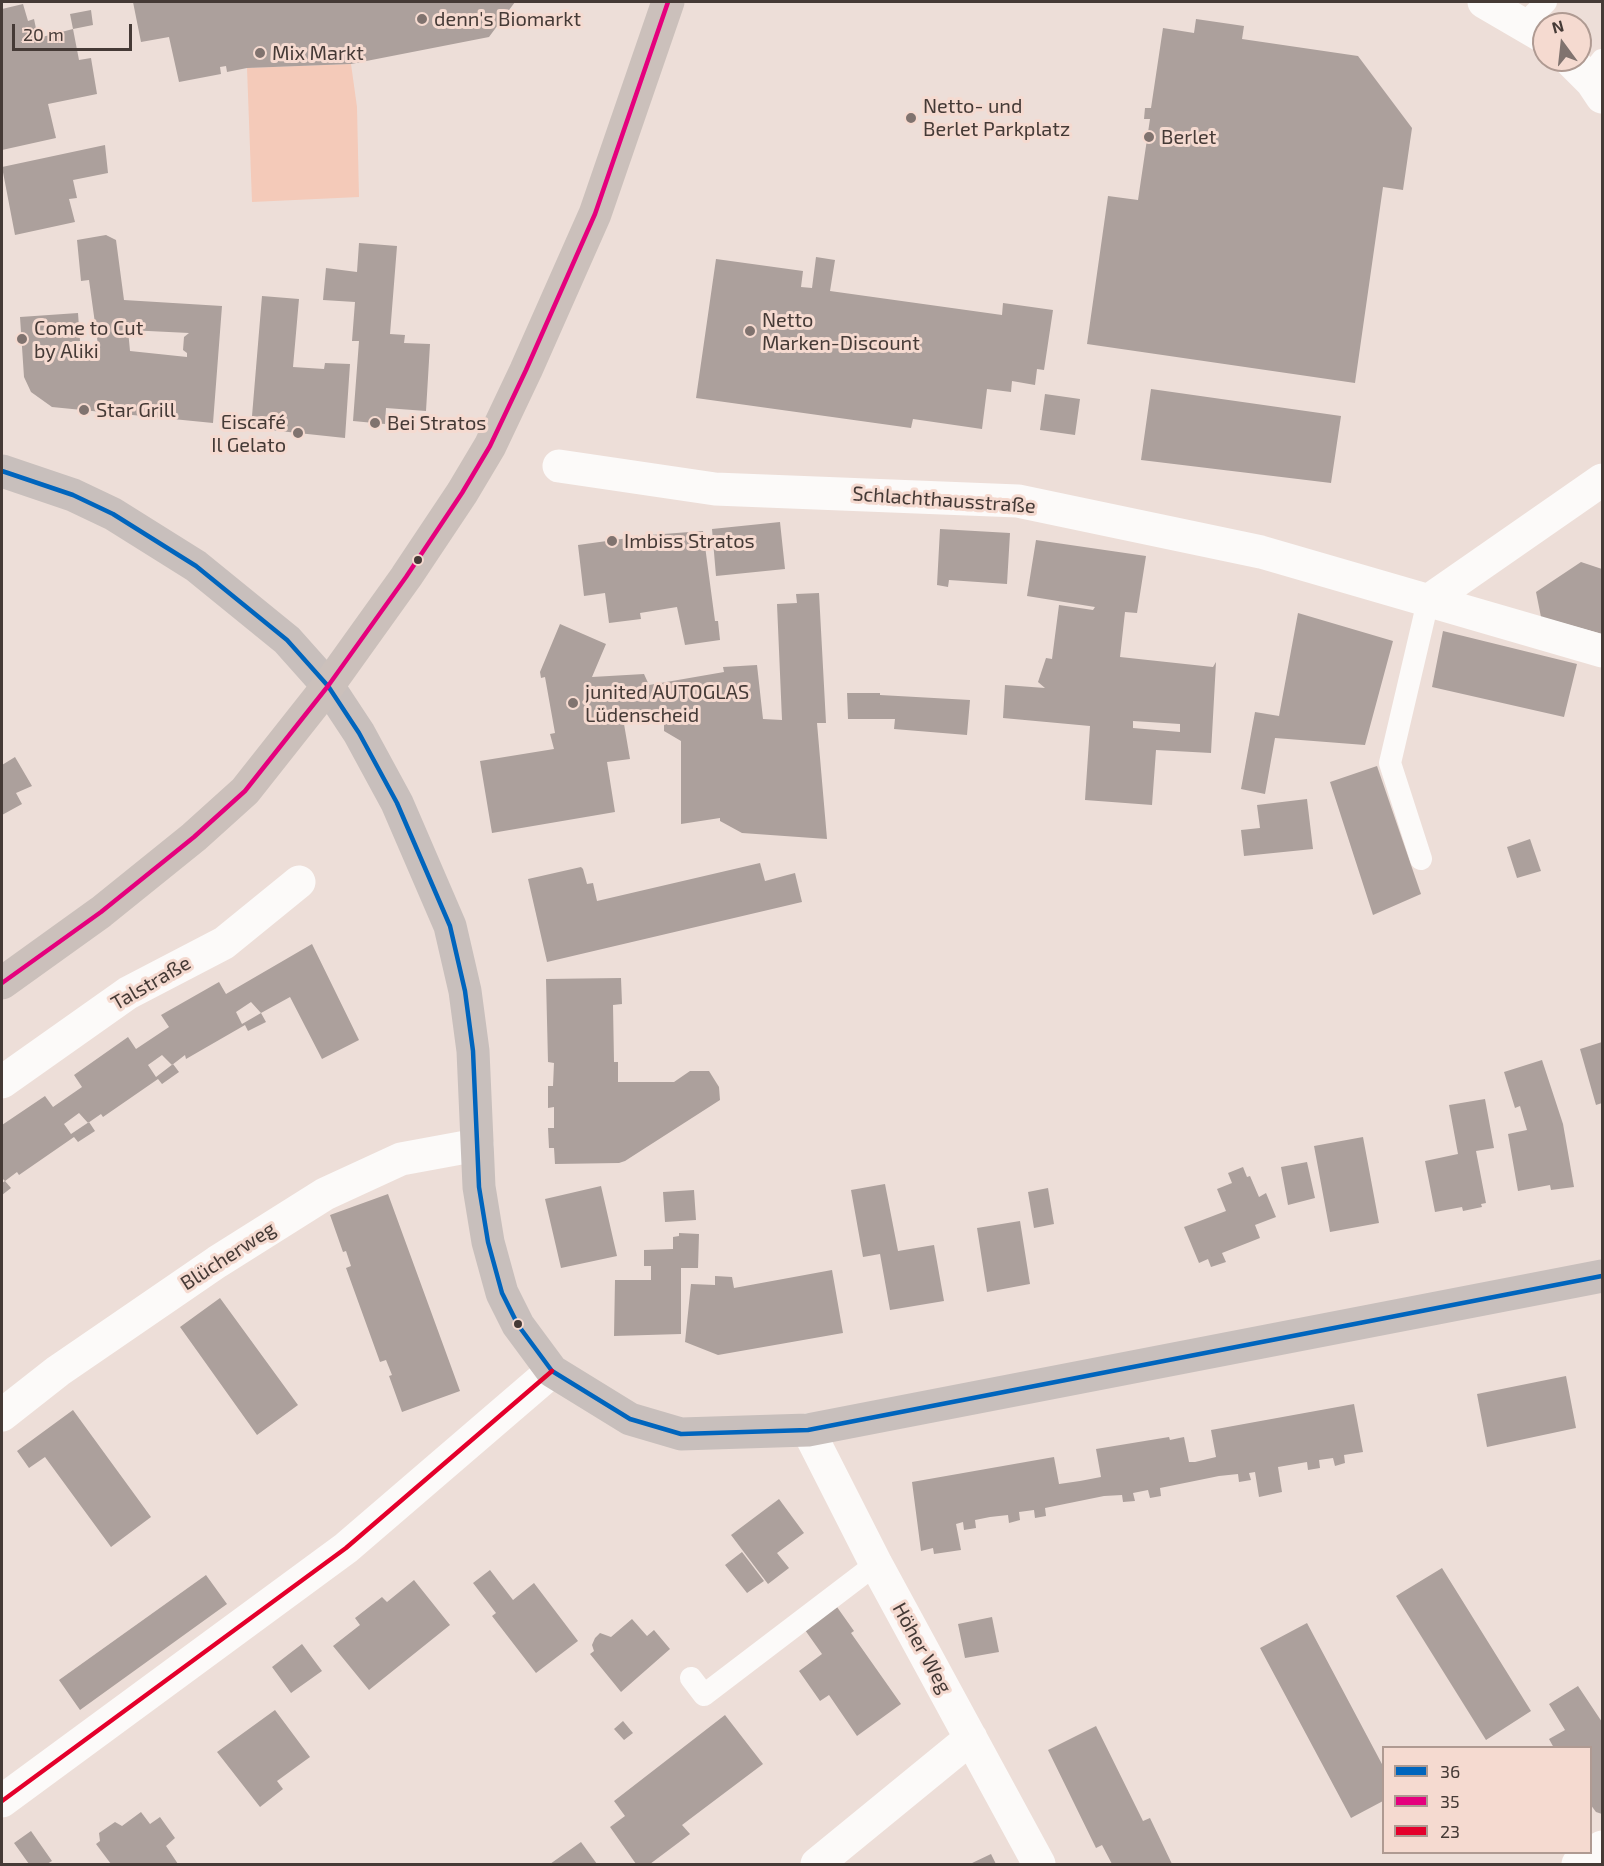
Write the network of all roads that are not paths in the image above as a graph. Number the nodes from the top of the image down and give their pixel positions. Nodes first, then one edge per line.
1 (668, 2) edge
2 (1484, 2) edge
3 (1532, 19) edge
4 (559, 466) dead end
5 (2, 471) edge
6 (1602, 480) edge
7 (1428, 601) junction
8 (1602, 651) edge
9 (328, 686) junction
10 (1420, 860) dead end
11 (299, 882) dead end
12 (2, 983) edge
13 (2, 1082) edge
14 (477, 1145) junction
15 (1602, 1276) edge
16 (552, 1371) junction
17 (2, 1415) edge
18 (808, 1430) junction
19 (876, 1564) junction
20 (691, 1678) dead end
21 (971, 1738) junction
22 (2, 1801) edge
23 (1602, 1847) edge
24 (817, 1864) edge
25 (1039, 1864) edge
26 (1578, 1864) edge

1 - 9 main road
2 - 3 street
4 - 7 street, Schlachthausstraße
5 - 9 main road
6 - 7 street
7 - 8 street, Schlachthausstraße
7 - 10 lane
9 - 12 main road
9 - 14 main road
11 - 13 street, Talstraße
14 - 16 main road
14 - 17 street, Blücherweg
15 - 18 main road
16 - 18 main road
16 - 22 street
18 - 19 street, Höher Weg
19 - 20 lane
19 - 21 street, Höher Weg
21 - 24 street
21 - 25 street, Höher Weg
23 - 26 street

